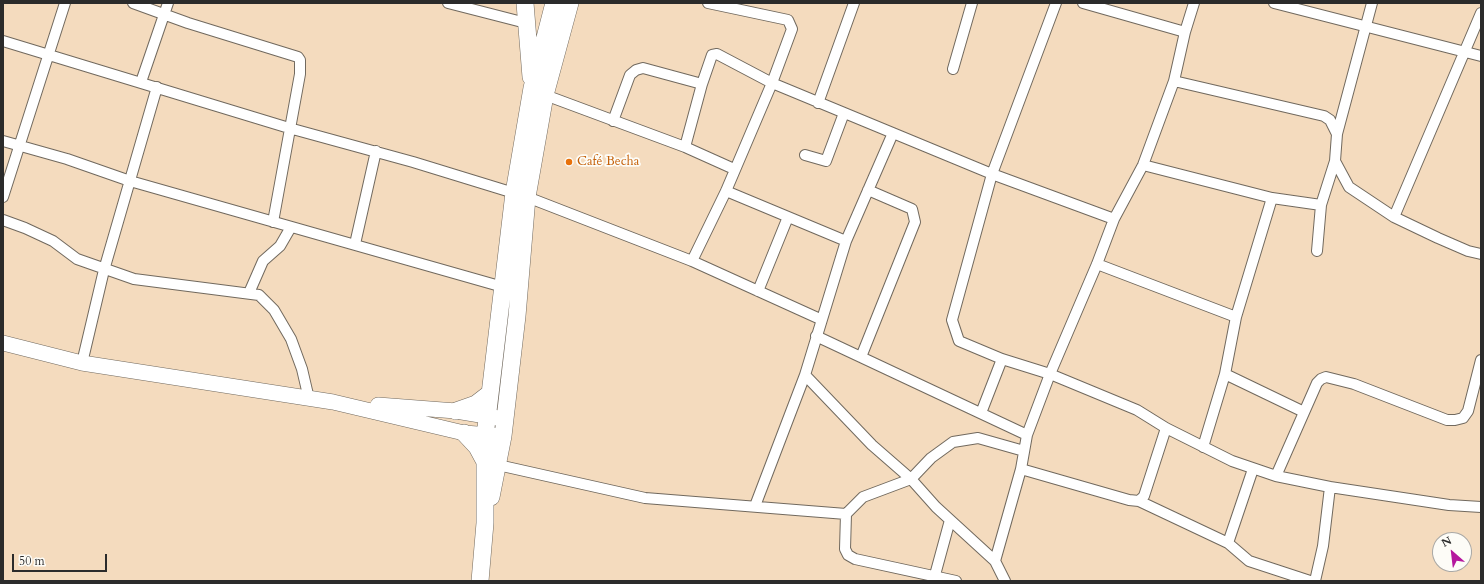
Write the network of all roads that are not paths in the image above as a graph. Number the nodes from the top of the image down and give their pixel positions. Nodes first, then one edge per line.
1 (65, 3) edge
2 (133, 3) edge
3 (168, 3) edge
4 (448, 3) edge
5 (525, 3) edge
6 (554, 3) edge
7 (570, 3) edge
8 (708, 3) edge
9 (854, 3) edge
10 (960, 3) edge
11 (1056, 3) edge
12 (1084, 3) edge
13 (1194, 3) edge
14 (1274, 3) edge
15 (1372, 3) edge
16 (971, 5) edge
17 (1286, 5) edge
18 (741, 6) edge
19 (1481, 13) edge
20 (165, 15) junction
21 (526, 23) junction
22 (1365, 28) junction
23 (1185, 32) junction
24 (3, 41) edge
25 (1464, 52) junction
26 (47, 55) junction
27 (1481, 56) edge
28 (953, 69) dead end
29 (1174, 80) junction
30 (141, 82) junction
31 (772, 83) junction
32 (702, 84) junction
33 (157, 87) junction
34 (538, 92) junction
35 (818, 103) junction
36 (844, 113) junction
37 (613, 121) junction
38 (289, 128) junction
39 (893, 133) junction
40 (1337, 134) junction
41 (3, 141) edge
42 (21, 146) junction
43 (685, 147) junction
44 (376, 151) junction
45 (805, 155) dead end
46 (1336, 161) junction
47 (1143, 164) junction
48 (734, 170) junction
49 (992, 174) junction
50 (130, 181) junction
51 (868, 190) junction
52 (726, 191) junction
53 (521, 195) junction
54 (3, 197) edge
55 (1272, 198) junction
56 (1321, 205) junction
57 (788, 217) junction
58 (1394, 217) junction
59 (1114, 219) junction
60 (3, 220) edge
61 (273, 222) junction
62 (292, 227) junction
63 (846, 241) junction
64 (355, 244) junction
65 (1318, 252) dead end
66 (1481, 254) edge
67 (692, 261) junction
68 (1098, 264) junction
69 (104, 270) junction
70 (503, 287) junction
71 (758, 291) junction
72 (249, 293) junction
73 (1236, 317) junction
74 (820, 319) junction
75 (816, 336) junction
76 (3, 344) edge
77 (861, 357) junction
78 (1002, 359) junction
79 (1481, 360) edge
80 (82, 363) junction
81 (1050, 374) junction
82 (1226, 374) junction
83 (805, 375) junction
84 (489, 394) junction
85 (309, 398) junction
86 (333, 402) junction
87 (456, 411) junction
88 (1304, 412) junction
89 (981, 413) junction
90 (487, 415) junction
91 (504, 419) junction
92 (1166, 428) junction
93 (464, 433) junction
94 (1027, 435) junction
95 (485, 436) junction
96 (503, 436) junction
97 (1203, 447) junction
98 (1024, 451) junction
99 (491, 462) junction
100 (1021, 469) junction
101 (1253, 469) junction
102 (1276, 476) junction
103 (911, 479) junction
104 (1330, 488) junction
105 (1139, 501) junction
106 (755, 506) junction
107 (1481, 508) edge
108 (846, 514) junction
109 (950, 520) junction
110 (1228, 543) junction
111 (995, 561) junction
112 (935, 575) junction
113 (480, 581) edge
114 (956, 581) edge
115 (1005, 581) edge
116 (1310, 581) edge
117 (1315, 581) edge

1 - 26 street
2 - 20 street
3 - 20 street
4 - 21 street
5 - 21 highway
6 - 34 highway
7 - 34 highway
8 - 18 street
9 - 35 street
10 - 16 street
11 - 49 street
12 - 23 street
13 - 23 street
14 - 17 street
15 - 22 street
16 - 28 street
17 - 22 street
18 - 31 street
19 - 25 street
20 - 30 street
20 - 38 street
21 - 34 highway
22 - 25 street
22 - 40 street
23 - 29 street
24 - 26 street
25 - 27 street
25 - 58 street
26 - 30 street
26 - 42 street
29 - 40 street
29 - 47 street
30 - 33 street
31 - 32 street
31 - 35 street
31 - 48 street
32 - 37 street
32 - 43 street
33 - 38 street
33 - 50 street
34 - 37 street
34 - 53 highway
35 - 36 street
36 - 39 street
36 - 45 street
37 - 43 street
38 - 44 street
38 - 61 street
39 - 49 street
39 - 51 street
40 - 46 street
41 - 42 street
42 - 50 street
42 - 54 street
43 - 48 street
44 - 53 street
44 - 64 street
46 - 56 street
46 - 58 street
47 - 55 street
47 - 59 street
48 - 52 street
49 - 59 street
49 - 78 street
50 - 61 street
50 - 69 street
51 - 63 street
51 - 77 street
52 - 57 street
52 - 67 street
53 - 67 street
53 - 70 highway
53 - 91 highway
55 - 56 street
55 - 73 street
56 - 65 street
57 - 63 street
57 - 71 street
58 - 66 street
59 - 68 street
60 - 69 street
61 - 62 street
62 - 64 street
62 - 72 street
63 - 74 street
64 - 70 street
67 - 71 street
68 - 73 street
68 - 81 street
69 - 72 street
69 - 80 street
70 - 84 highway
71 - 74 street
72 - 85 street
73 - 82 street
74 - 75 street
75 - 77 street
75 - 83 street
76 - 80 main road
77 - 89 street
78 - 81 street
78 - 89 street
79 - 88 street
80 - 85 main road
81 - 92 street
81 - 94 street
82 - 88 street
82 - 97 street
83 - 103 street
83 - 106 street
84 - 87 highway
84 - 90 highway
85 - 86 main road
86 - 87 main road
86 - 93 main road
87 - 90 main road
88 - 102 street
89 - 94 street
90 - 91 main road
90 - 95 highway
91 - 96 highway
92 - 97 street
92 - 105 street
93 - 95 main road
93 - 99 highway
94 - 98 street
95 - 96 main road
95 - 99 highway
96 - 99 highway
97 - 101 street
98 - 100 street
98 - 103 street
99 - 106 street
99 - 113 highway
100 - 105 street
100 - 111 street
101 - 102 street
101 - 110 street
102 - 104 street
103 - 108 street
103 - 109 street
104 - 107 street
104 - 117 street
105 - 110 street
106 - 108 street
108 - 112 street
109 - 111 street
109 - 112 street
110 - 116 street
111 - 115 street
112 - 114 street

